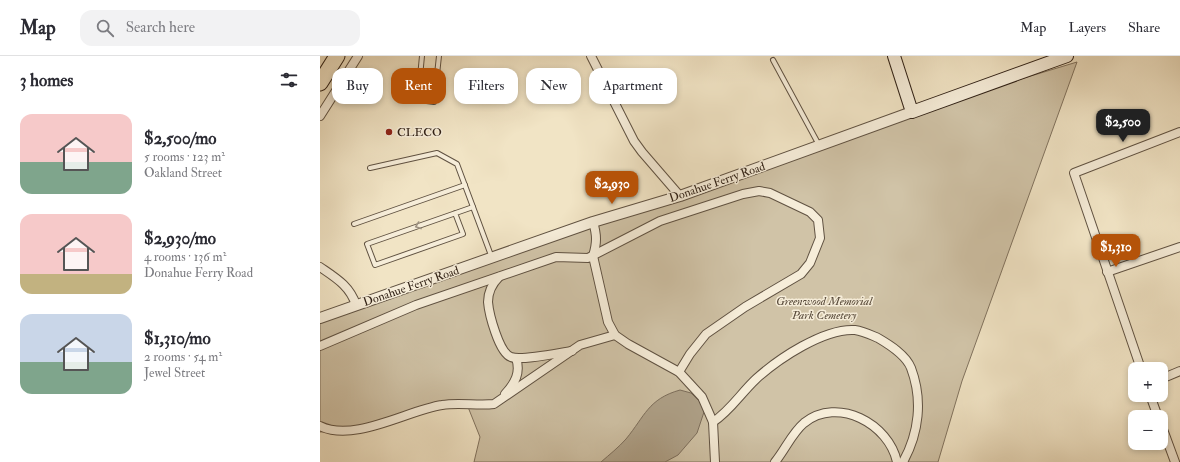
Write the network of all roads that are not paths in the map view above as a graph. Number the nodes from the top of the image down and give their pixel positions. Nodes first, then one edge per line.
1 (337, 56) edge
2 (358, 56) edge
3 (422, 56) edge
4 (439, 56) edge
5 (591, 56) edge
6 (894, 56) edge
7 (1067, 56) edge
8 (773, 60) dead end
9 (320, 83) edge
10 (912, 112) junction
11 (320, 116) edge
12 (1180, 132) edge
13 (819, 146) junction
14 (370, 168) dead end
15 (465, 185) junction
16 (680, 196) junction
17 (473, 206) junction
18 (455, 213) junction
19 (593, 222) junction
20 (354, 224) dead end
21 (1180, 247) edge
22 (593, 256) junction
23 (492, 258) junction
24 (320, 267) edge
25 (1107, 272) junction
26 (499, 277) junction
27 (356, 305) junction
28 (320, 318) edge
29 (615, 335) junction
30 (320, 346) edge
31 (573, 351) junction
32 (516, 358) junction
33 (1139, 362) edge
34 (1180, 371) edge
35 (679, 372) junction
36 (1168, 376) edge
37 (494, 404) junction
38 (713, 422) junction
39 (320, 426) edge
40 (1168, 443) edge
41 (715, 462) edge
42 (775, 462) edge
43 (897, 462) edge
44 (903, 462) edge
45 (1175, 462) edge

1 - 9 highway
2 - 11 street
3 - 4 lane
5 - 16 street
6 - 10 main road
7 - 10 main road, Donahue Ferry Road
8 - 13 lane
10 - 13 street, Donahue Ferry Road
12 - 25 street
13 - 16 street, Donahue Ferry Road
14 - 15 lane
15 - 17 lane
15 - 20 lane
16 - 19 street, Donahue Ferry Road
17 - 18 lane
17 - 23 lane
18 -> 18 lane
19 - 22 street
19 - 23 street, Donahue Ferry Road
21 - 25 street
22 - 26 street
22 - 29 street
22 - 35 street
23 - 27 street, Donahue Ferry Road
24 - 27 street
25 - 33 street
26 - 30 street
26 - 32 street
27 - 28 street, Donahue Ferry Road
29 - 31 street
29 - 35 street
31 - 32 street
31 - 37 street
32 - 37 street
34 - 36 street
35 - 38 street
37 - 39 street
38 - 41 street
38 - 44 street
40 - 45 street
42 - 43 street

